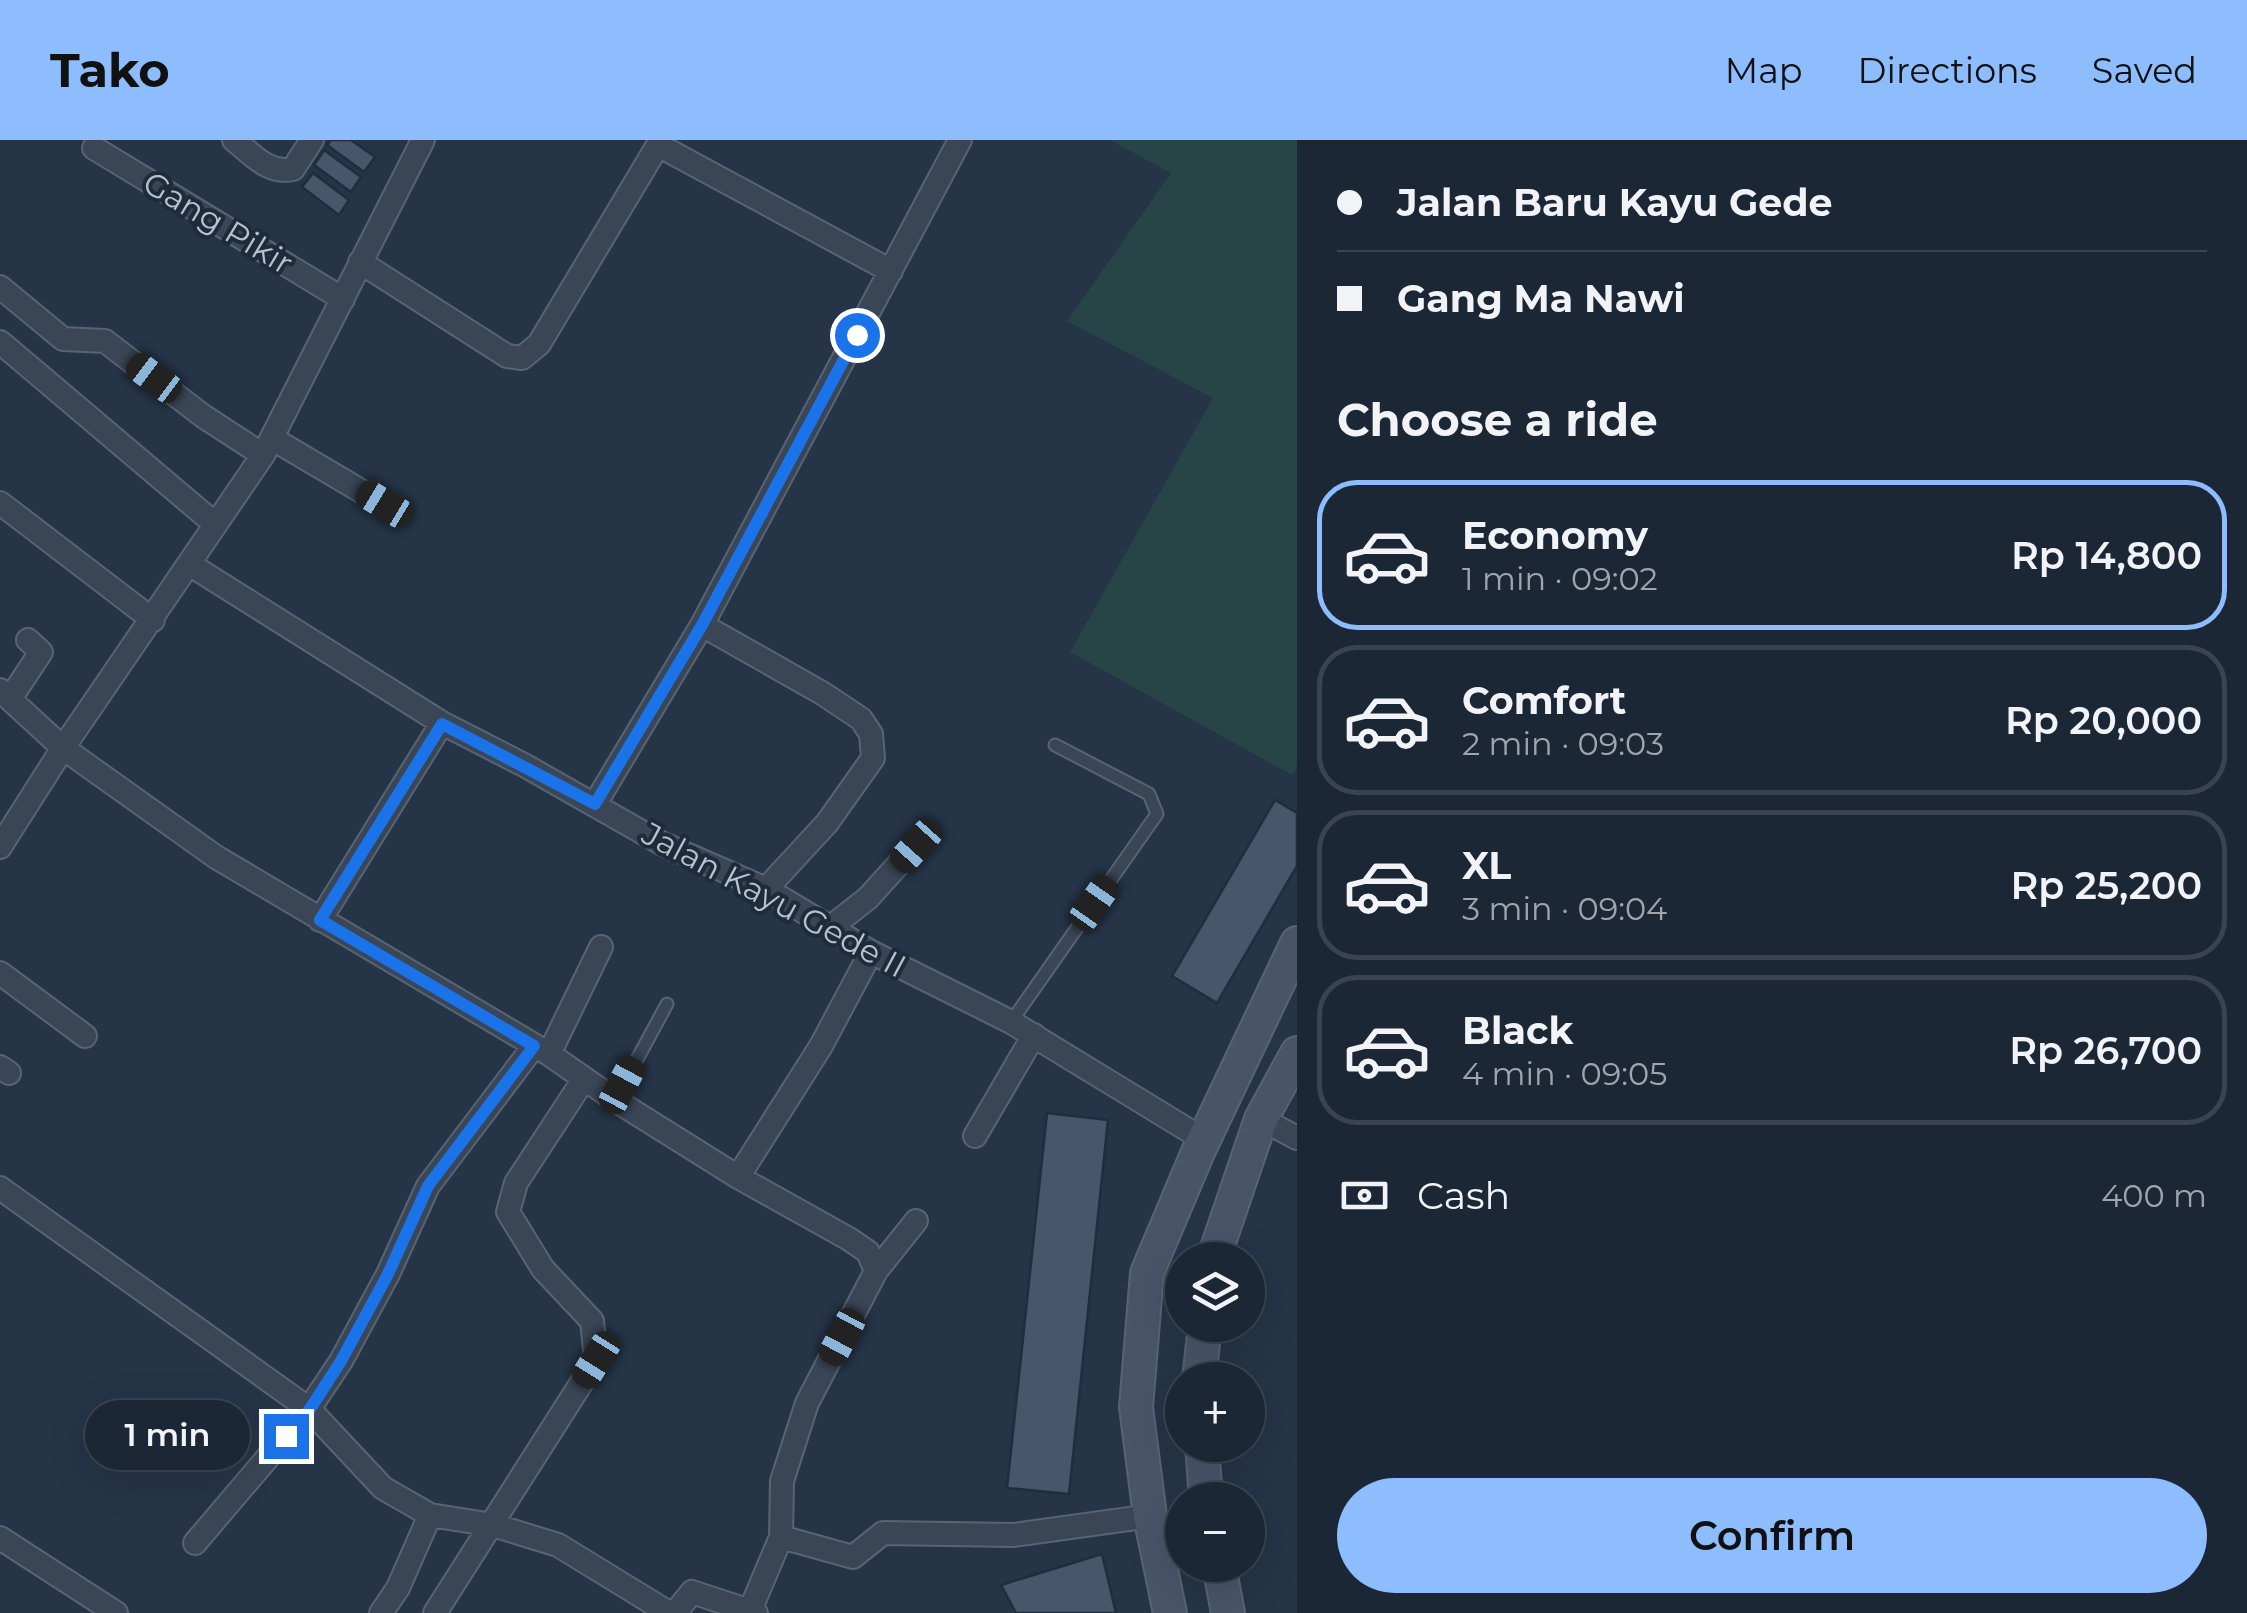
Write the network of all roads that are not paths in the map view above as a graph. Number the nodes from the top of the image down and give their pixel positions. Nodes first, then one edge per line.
1 (234, 140) edge
2 (312, 140) edge
3 (424, 140) edge
4 (960, 140) edge
5 (660, 143) edge
6 (94, 148) dead end
7 (360, 262) junction
8 (891, 271) junction
9 (0, 288) edge
10 (343, 299) junction
11 (0, 342) edge
12 (268, 447) junction
13 (0, 504) edge
14 (384, 504) dead end
15 (215, 524) junction
16 (189, 564) junction
17 (152, 620) junction
18 (702, 625) junction
19 (28, 640) dead end
20 (5, 694) edge
21 (442, 724) junction
22 (1056, 745) dead end
23 (63, 748) junction
24 (595, 804) junction
25 (916, 846) dead end
26 (0, 847) edge
27 (766, 890) junction
28 (320, 920) junction
29 (831, 928) junction
30 (1297, 943) edge
31 (600, 948) dead end
32 (872, 952) junction
33 (0, 973) edge
34 (667, 1004) dead end
35 (1011, 1022) junction
36 (1034, 1035) junction
37 (85, 1036) dead end
38 (542, 1050) junction
39 (1297, 1053) edge
40 (584, 1079) junction
41 (615, 1100) junction
42 (1261, 1119) junction
43 (975, 1136) dead end
44 (1297, 1138) edge
45 (1206, 1141) junction
46 (738, 1176) junction
47 (0, 1188) edge
48 (916, 1220) dead end
49 (1220, 1242) edge
50 (876, 1271) junction
51 (310, 1409) junction
52 (430, 1515) junction
53 (1150, 1516) junction
54 (494, 1524) junction
55 (781, 1537) junction
56 (0, 1538) edge
57 (195, 1543) dead end
58 (1222, 1582) edge
59 (752, 1612) edge
60 (116, 1613) edge
61 (381, 1613) edge
62 (435, 1613) edge
63 (672, 1613) edge
64 (1170, 1613) edge
65 (1228, 1613) edge

1 - 2 street
3 - 7 street
4 - 8 street
5 - 7 street
5 - 8 street
6 - 10 street, Gang Pikir
7 - 10 street
8 - 18 street
9 - 12 street
10 - 12 street
11 - 15 street
12 - 14 street
12 - 15 street
13 - 17 street
15 - 16 street
16 - 17 street
16 - 21 street, Jalan Kayu Gede II
17 - 23 street
18 - 24 street
18 - 27 street
19 - 20 street
20 - 23 street
21 - 24 street, Jalan Kayu Gede II
21 - 28 street
22 - 35 lane
23 - 26 street
23 - 28 street
24 - 27 street, Jalan Kayu Gede II
25 - 29 street
27 - 29 street, Jalan Kayu Gede II
28 - 38 street
29 - 32 street, Jalan Kayu Gede II
30 - 45 main road
31 - 38 street
32 - 35 street, Jalan Kayu Gede II
32 - 46 street
33 - 37 street
34 - 41 lane
35 - 36 street, Jalan Kayu Gede II
36 - 43 street
36 - 45 street, Jalan Kayu Gede II
38 - 40 street
38 - 51 street
39 - 42 main road
40 - 41 street
40 - 54 street
41 - 46 street
42 - 44 street
42 - 49 main road
45 - 53 main road
46 - 50 street
47 - 51 street
48 - 50 street
50 - 55 street
51 - 52 street
51 - 57 street
52 - 54 street
52 - 61 street
53 - 55 street
53 - 64 main road
54 - 62 street
54 - 63 street
55 - 59 street
56 - 60 street
58 - 65 main road
59 - 63 street

